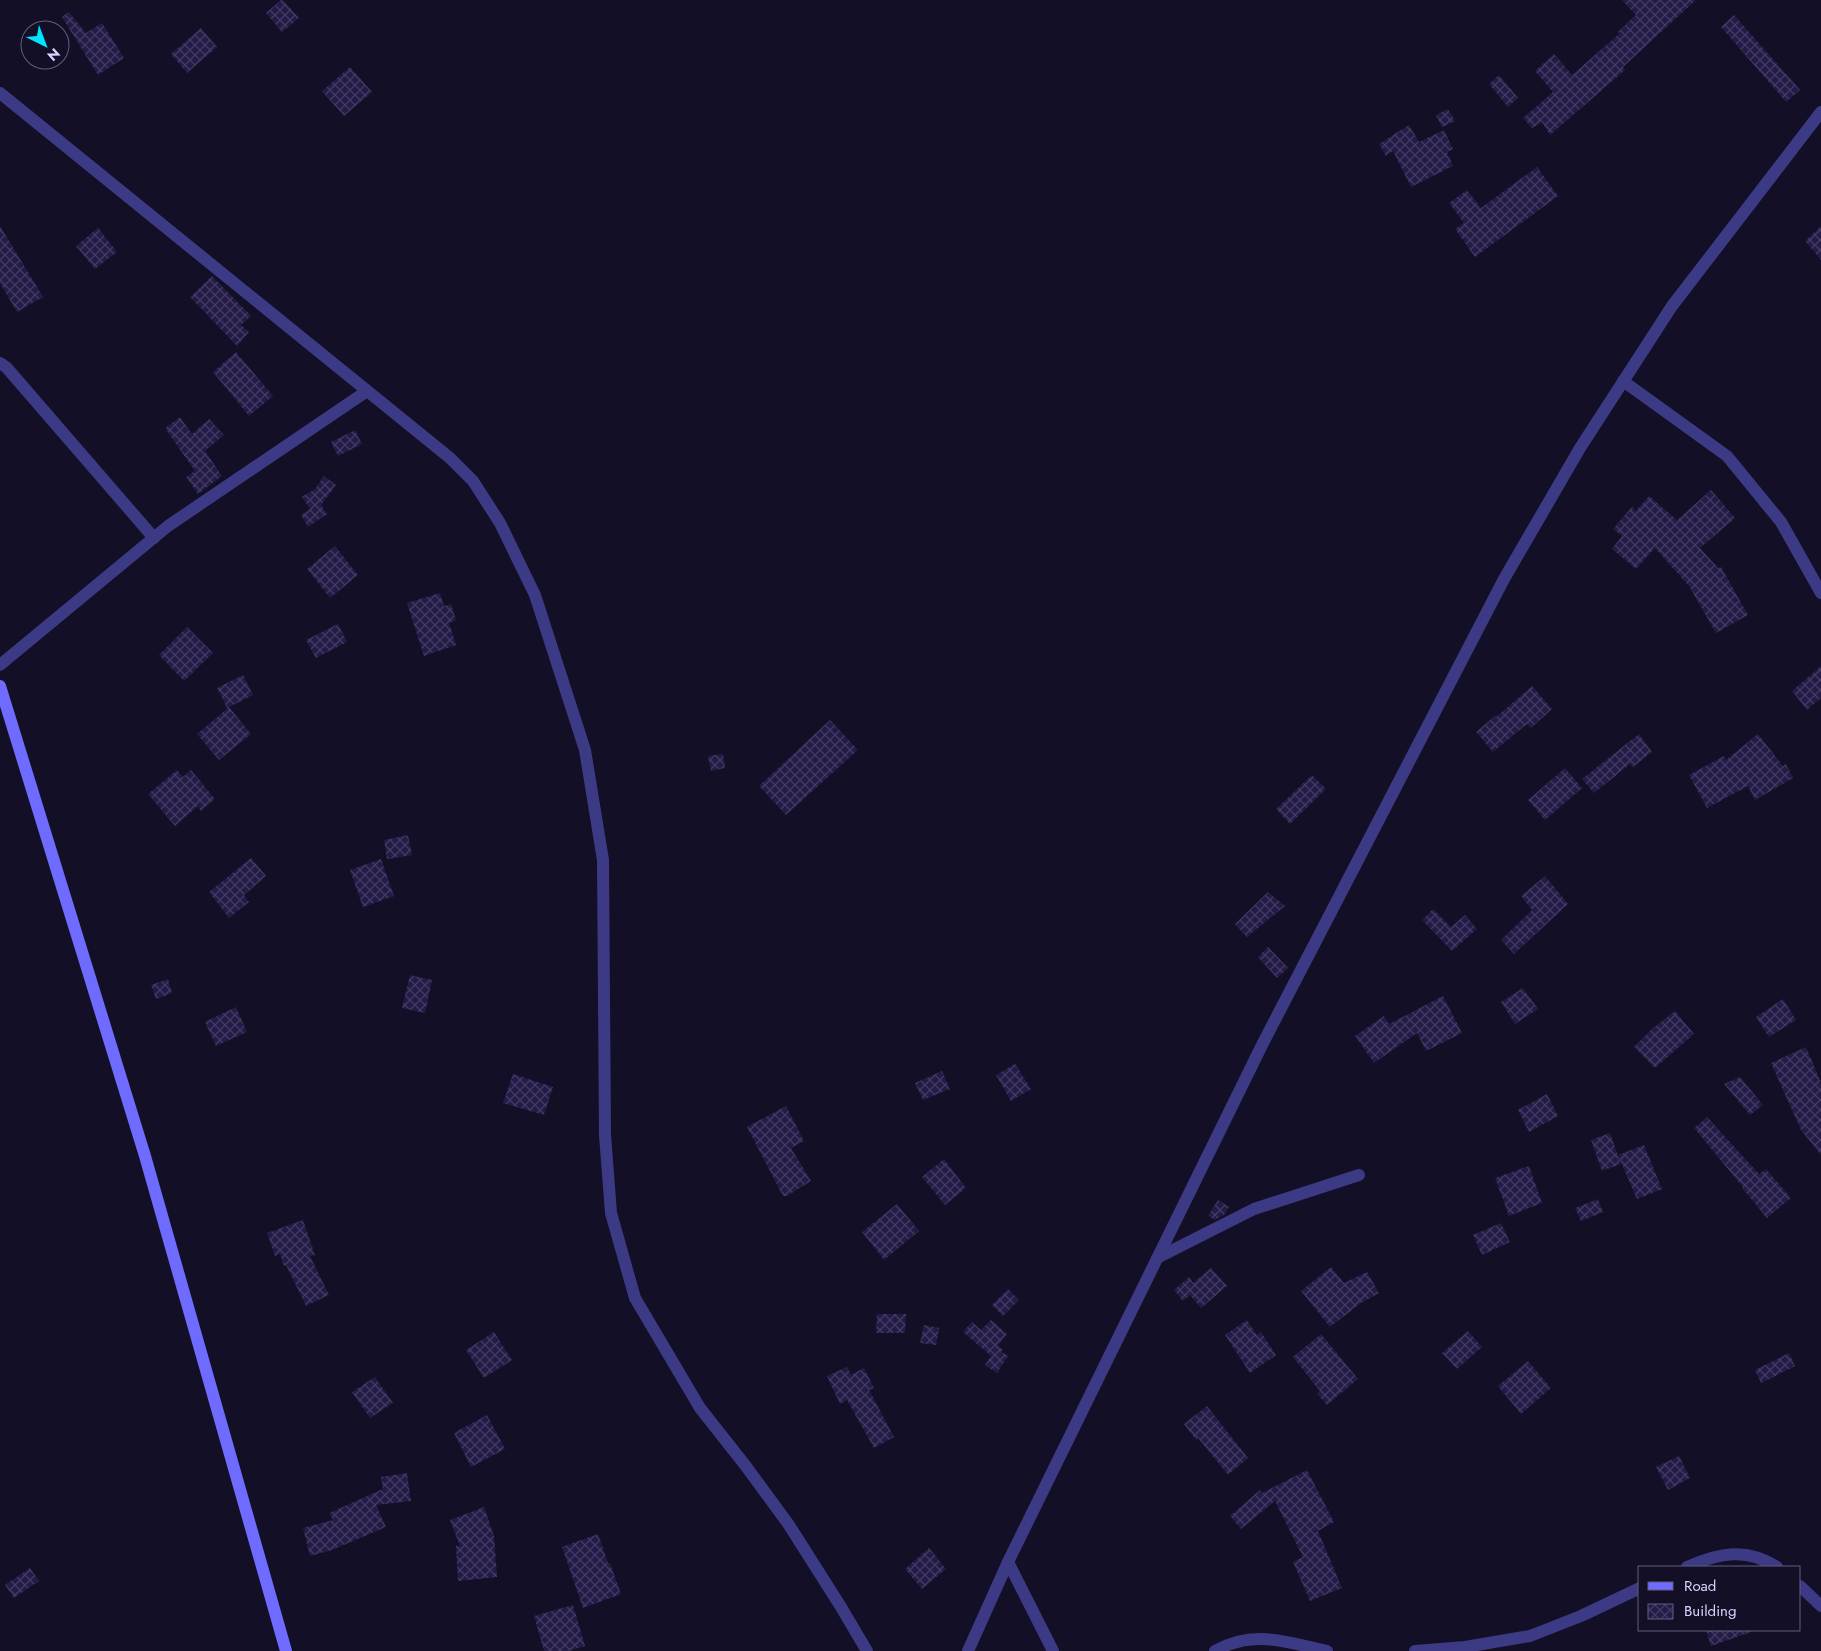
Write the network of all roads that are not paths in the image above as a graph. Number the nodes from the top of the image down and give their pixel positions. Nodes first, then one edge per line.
1 (0, 93) edge
2 (1821, 112) edge
3 (0, 363) edge
4 (1623, 381) junction
5 (367, 391) junction
6 (154, 538) junction
7 (1821, 593) edge
8 (0, 665) edge
9 (0, 686) edge
10 (1360, 1175) dead end
11 (1157, 1258) junction
12 (1008, 1562) junction
13 (1690, 1566) edge
14 (1775, 1566) edge
15 (1801, 1587) edge
16 (1638, 1589) edge
17 (1821, 1606) edge
18 (286, 1651) edge
19 (867, 1651) edge
20 (968, 1651) edge
21 (1052, 1651) edge
22 (1215, 1651) edge
23 (1327, 1651) edge
24 (1415, 1651) edge

1 - 5 street
2 - 4 street
3 - 6 street
4 - 7 street
4 - 11 street
5 - 6 street
5 - 19 street
6 - 8 street
9 - 18 main road
10 - 11 street
11 - 12 street
12 - 20 street
12 - 21 street
13 - 14 street
15 - 17 street
16 - 24 street
22 - 23 street

